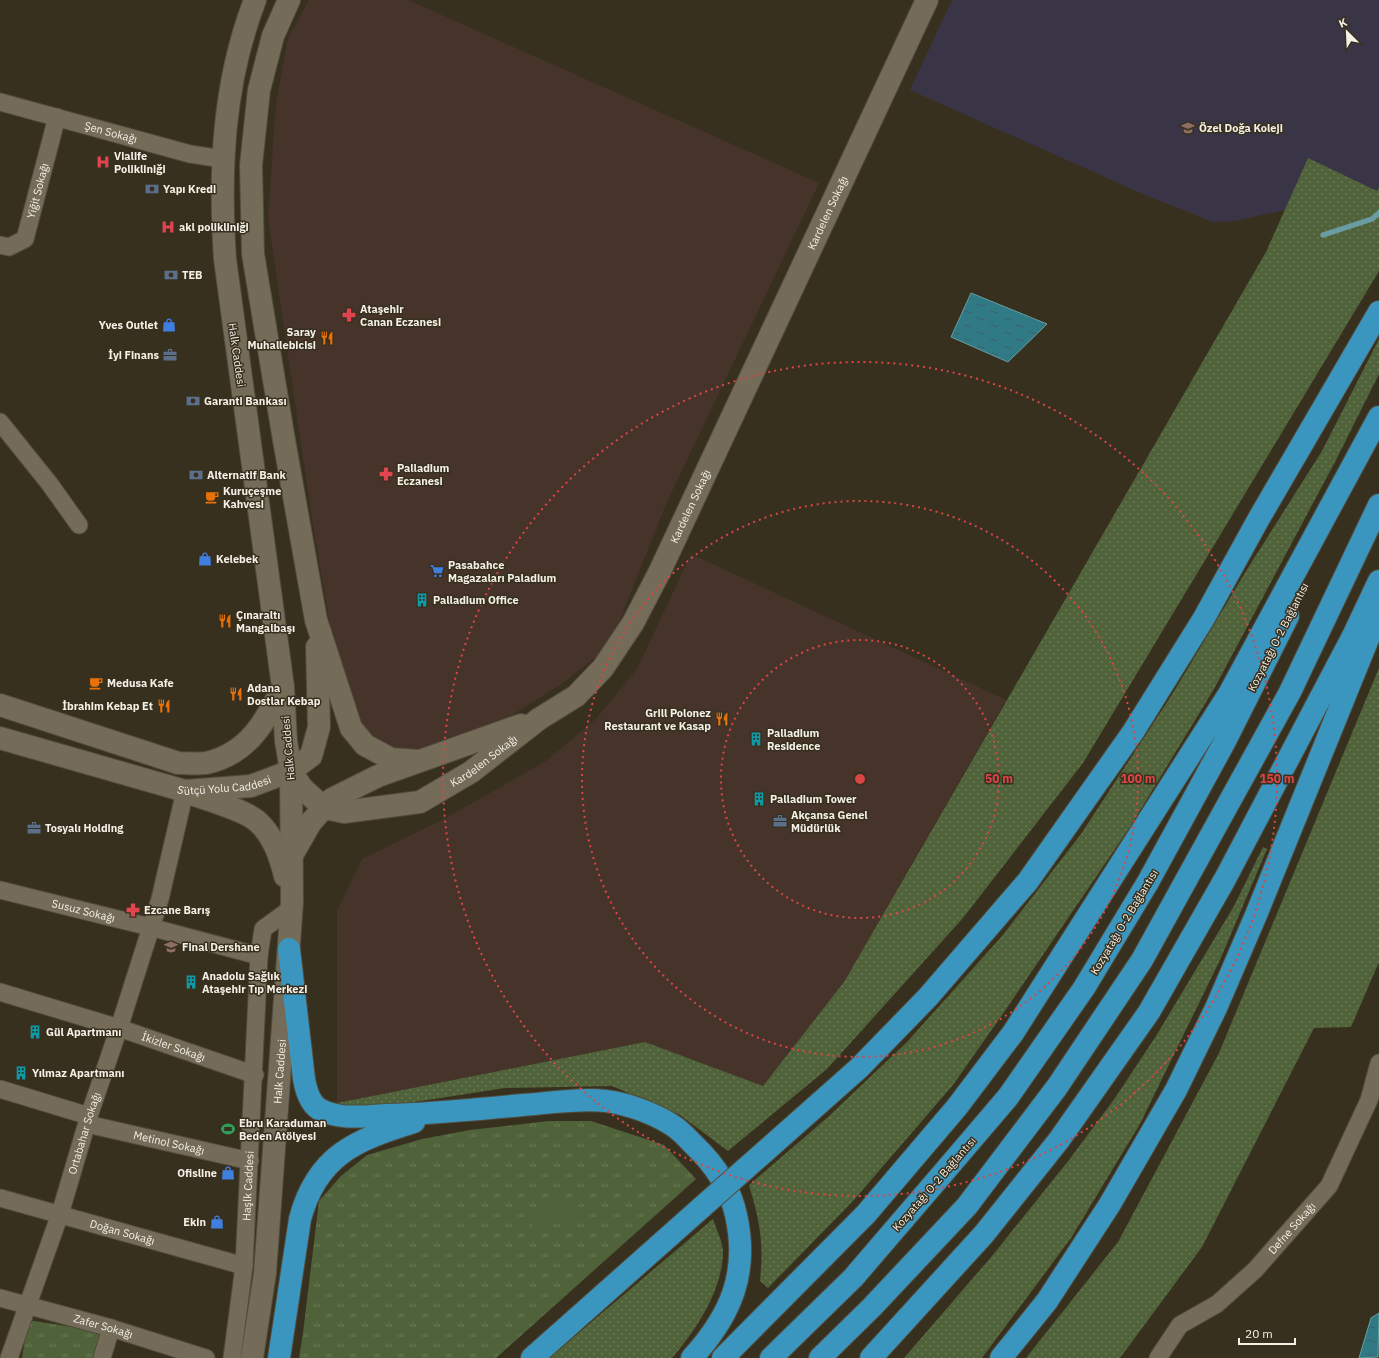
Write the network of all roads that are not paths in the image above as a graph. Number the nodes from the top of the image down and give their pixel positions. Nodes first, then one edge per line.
1 (289, 0) edge
2 (927, 0) edge
3 (254, 1) edge
4 (0, 102) edge
5 (57, 117) junction
6 (223, 159) junction
7 (0, 245) edge
8 (1379, 312) edge
9 (1379, 417) edge
10 (1379, 420) edge
11 (0, 422) edge
12 (1379, 505) edge
13 (80, 525) dead end
14 (1379, 581) edge
15 (1379, 612) edge
16 (316, 620) junction
17 (283, 687) junction
18 (0, 705) edge
19 (539, 719) junction
20 (0, 738) edge
21 (419, 761) junction
22 (291, 771) junction
23 (185, 791) junction
24 (324, 808) junction
25 (292, 855) junction
26 (0, 890) edge
27 (292, 905) junction
28 (150, 927) junction
29 (290, 949) junction
30 (259, 956) junction
31 (0, 992) edge
32 (119, 1028) junction
33 (1379, 1063) edge
34 (255, 1075) junction
35 (0, 1089) edge
36 (446, 1112) junction
37 (88, 1120) junction
38 (250, 1161) junction
39 (0, 1198) edge
40 (60, 1214) junction
41 (244, 1266) junction
42 (0, 1298) edge
43 (27, 1306) junction
44 (111, 1328) junction
45 (9, 1358) edge
46 (102, 1358) edge
47 (206, 1358) edge
48 (232, 1358) edge
49 (252, 1358) edge
50 (279, 1358) edge
51 (532, 1358) edge
52 (692, 1358) edge
53 (723, 1358) edge
54 (771, 1358) edge
55 (820, 1358) edge
56 (871, 1358) edge
57 (1001, 1358) edge
58 (1158, 1358) edge

1 - 16 main road
2 - 19 main road, Kardelen Sokağı
3 - 6 main road, Halk Caddesi
4 - 5 street, Şen Sokağı
5 - 6 street, Şen Sokağı
5 - 7 street, Yiğit Sokağı
6 - 17 main road, Halk Caddesi
8 - 51 highway, bridge
9 - 53 highway
10 - 54 highway, Kozyatağı O-2 Bağlantısı
11 - 13 street
12 - 55 highway
14 - 56 highway
15 - 57 highway
16 - 21 main road
16 - 22 main road, Sütçü Yolu Caddesi
17 - 18 main road, Sütçü Yolu Caddesi
17 - 22 main road, Halk Caddesi
19 - 21 main road
19 - 24 main road, Kardelen Sokağı
20 - 23 main road, Sütçü Yolu Caddesi
21 - 24 main road
22 - 23 main road, Sütçü Yolu Caddesi
22 - 24 main road
22 - 25 main road, Halk Caddesi
23 - 27 main road
23 - 28 street, Ortabahar Sokağı
24 - 25 main road
25 - 27 main road, Halk Caddesi
26 - 28 street, Susuz Sokağı
27 - 29 main road, Halk Caddesi
27 - 30 street, Haşlk Caddesi
28 - 30 street, Susuz Sokağı
28 - 32 street, Ortabahar Sokağı
29 - 36 highway
29 - 49 main road, Halk Caddesi
30 - 34 street, Haşlk Caddesi
31 - 32 street, İkizler Sokağı
32 - 34 street, İkizler Sokağı
32 - 37 street, Ortabahar Sokağı
33 - 58 street, Defne Sokağı
34 - 38 street, Haşlk Caddesi
35 - 37 street, Metinol Sokağı
36 - 50 highway
36 - 52 highway
37 - 38 street, Metinol Sokağı
37 - 40 street, Ortabahar Sokağı
38 - 41 street, Haşlk Caddesi
39 - 40 street, Doğan Sokağı
40 - 41 street, Doğan Sokağı
40 - 43 street, Ortabahar Sokağı
41 - 48 street, Haşlk Caddesi
42 - 43 street, Zafer Sokağı
43 - 44 street, Zafer Sokağı
43 - 45 street, Ortabahar Sokağı
44 - 46 street
44 - 47 street, Zafer Sokağı

